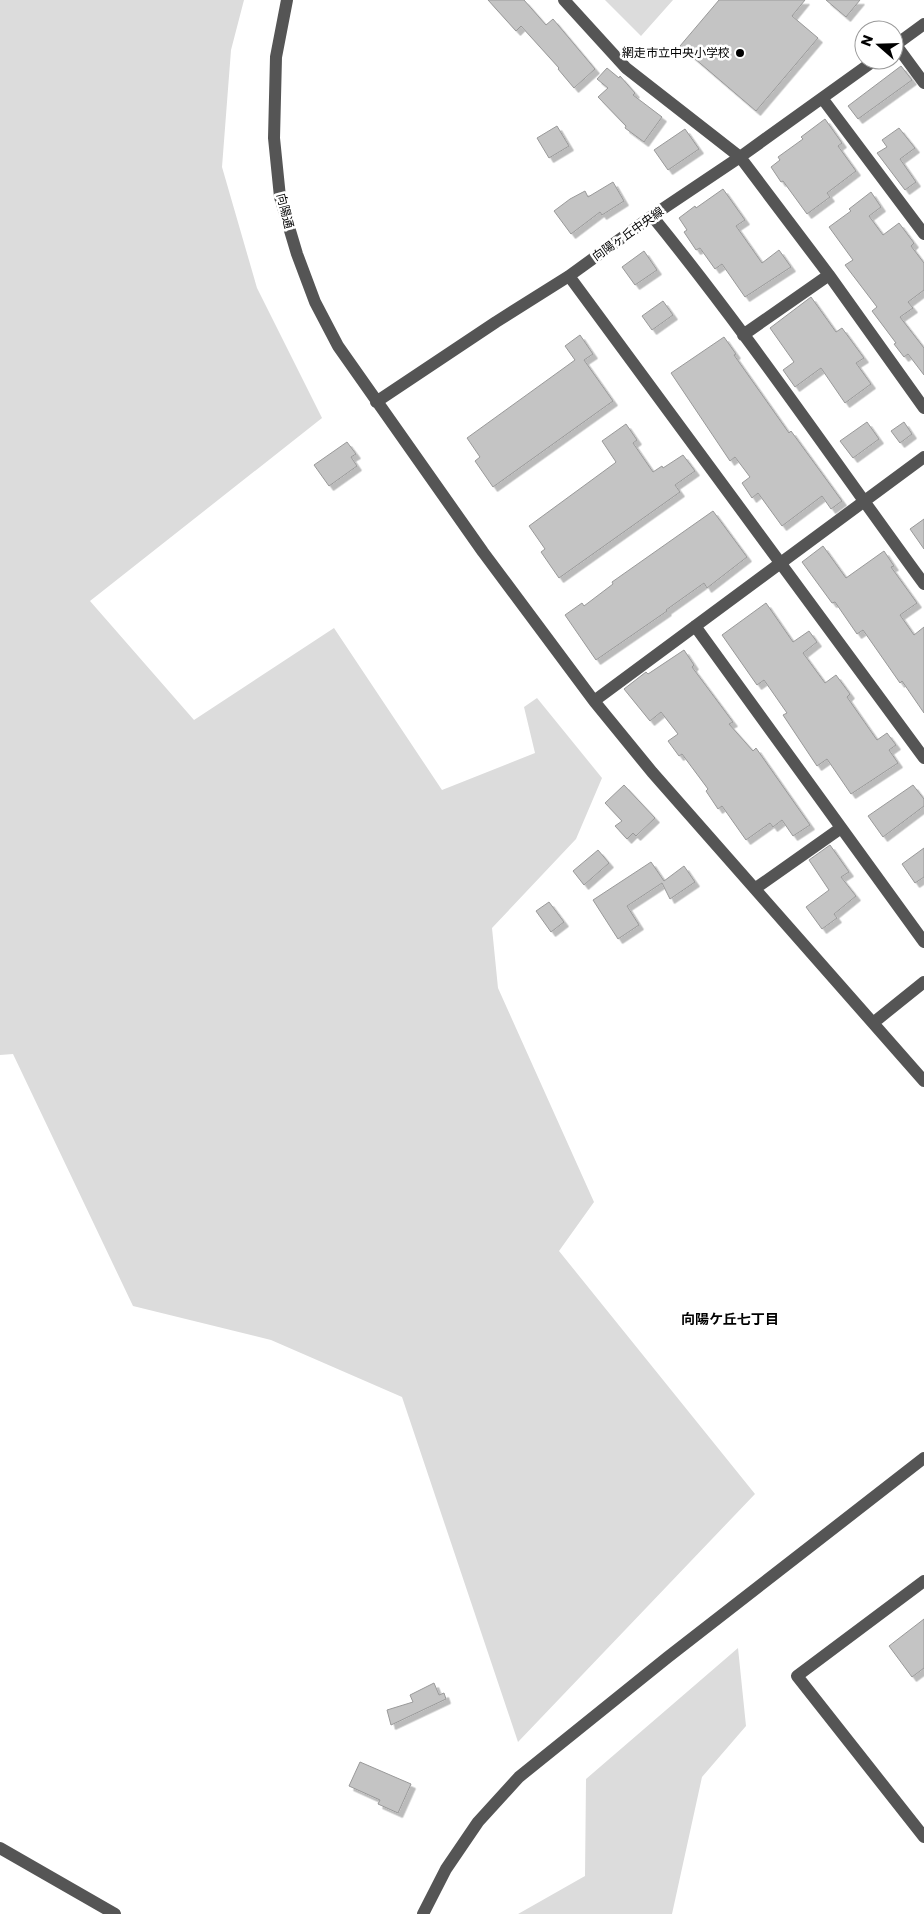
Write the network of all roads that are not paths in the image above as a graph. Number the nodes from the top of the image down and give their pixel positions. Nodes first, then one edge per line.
1 (287, 0) edge
2 (564, 0) edge
3 (924, 24) edge
4 (904, 38) edge
5 (904, 57) edge
6 (861, 70) edge
7 (924, 83) edge
8 (822, 98) junction
9 (740, 157) junction
10 (652, 216) junction
11 (924, 234) edge
12 (829, 275) junction
13 (569, 276) junction
14 (743, 335) junction
15 (922, 401) edge
16 (376, 402) junction
17 (924, 457) edge
18 (863, 501) junction
19 (780, 564) junction
20 (924, 584) edge
21 (695, 626) junction
22 (594, 701) junction
23 (924, 758) edge
24 (841, 828) junction
25 (756, 888) junction
26 (924, 942) edge
27 (924, 982) edge
28 (873, 1023) junction
29 (924, 1081) edge
30 (924, 1458) edge
31 (924, 1581) edge
32 (924, 1837) edge
33 (0, 1848) edge
34 (115, 1914) edge
35 (422, 1914) edge

1 - 16 street, 向陽通
2 - 9 street
3 - 4 street
5 - 7 street
6 - 8 street, 向陽ヶ丘中央線
8 - 9 street, 向陽ヶ丘中央線
8 - 11 street
9 - 10 street, 向陽ヶ丘中央線
9 - 12 street
10 - 13 street, 向陽ヶ丘中央線
10 - 14 street
12 - 14 street
12 - 15 street
13 - 16 street, 向陽ヶ丘中央線
13 - 19 street
14 - 18 street
16 - 22 street, 向陽通
17 - 18 street
18 - 19 street
18 - 20 street
19 - 21 street
19 - 23 street
21 - 22 street
21 - 24 street
22 - 25 street, 向陽通
24 - 25 street
24 - 26 street
25 - 28 street, 向陽通
27 - 28 street
28 - 29 street, 向陽通
30 - 35 street
31 - 32 street
33 - 34 street

